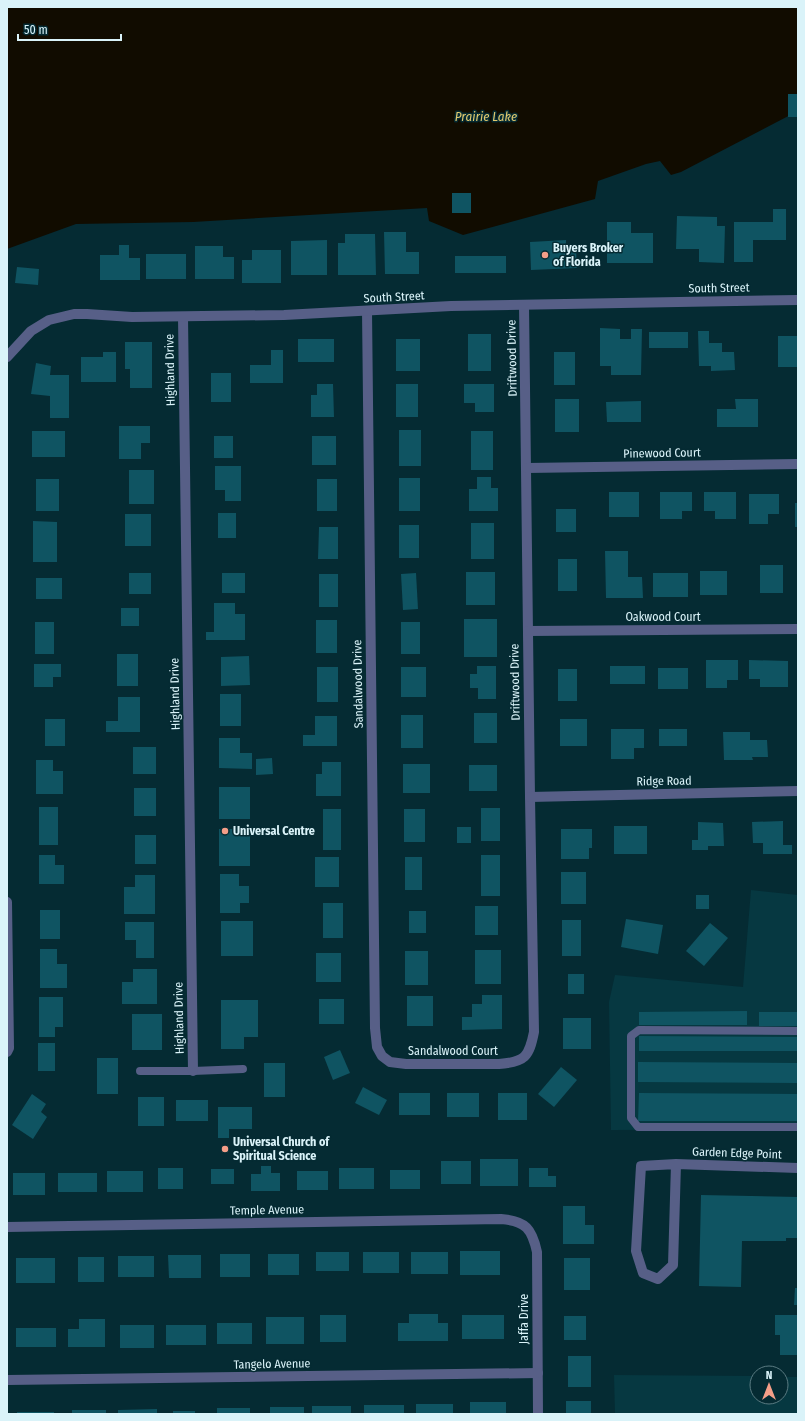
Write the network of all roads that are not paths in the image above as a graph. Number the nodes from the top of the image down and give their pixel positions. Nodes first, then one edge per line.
1 (798, 300) edge
2 (524, 305) junction
3 (367, 311) junction
4 (183, 317) junction
5 (7, 357) edge
6 (798, 464) edge
7 (527, 468) junction
8 (798, 629) edge
9 (528, 631) junction
10 (798, 791) edge
11 (530, 797) junction
12 (7, 902) edge
13 (798, 1031) edge
14 (7, 1052) edge
15 (382, 1056) joint
16 (524, 1057) joint
17 (243, 1069) dead end
18 (140, 1071) dead end
19 (193, 1071) junction
20 (798, 1127) edge
21 (676, 1164) junction
22 (798, 1168) edge
23 (7, 1227) edge
24 (526, 1227) joint
25 (538, 1373) junction
26 (7, 1380) edge
27 (538, 1414) edge

1 - 2 street, South Street
2 - 3 street, South Street
2 - 7 street, Driftwood Drive
3 - 4 street, South Street
3 - 15 street, Sandalwood Drive
4 - 5 street, South Street
4 - 19 street, Highland Drive
6 - 7 street, Pinewood Court
7 - 9 street, Driftwood Drive
8 - 9 street, Oakwood Court
9 - 11 street, Driftwood Drive
10 - 11 street, Ridge Road
11 - 16 street, Driftwood Drive
12 - 14 street
13 - 20 lane
15 - 16 street, Sandalwood Court
17 - 19 lane
18 - 19 lane
21 - 21 street, Garden Edge Point
21 - 22 street, Garden Edge Point
23 - 24 street, Temple Avenue
24 - 25 street, Jaffa Drive
25 - 26 street, Tangelo Avenue
25 - 27 street, Jaffa Drive

